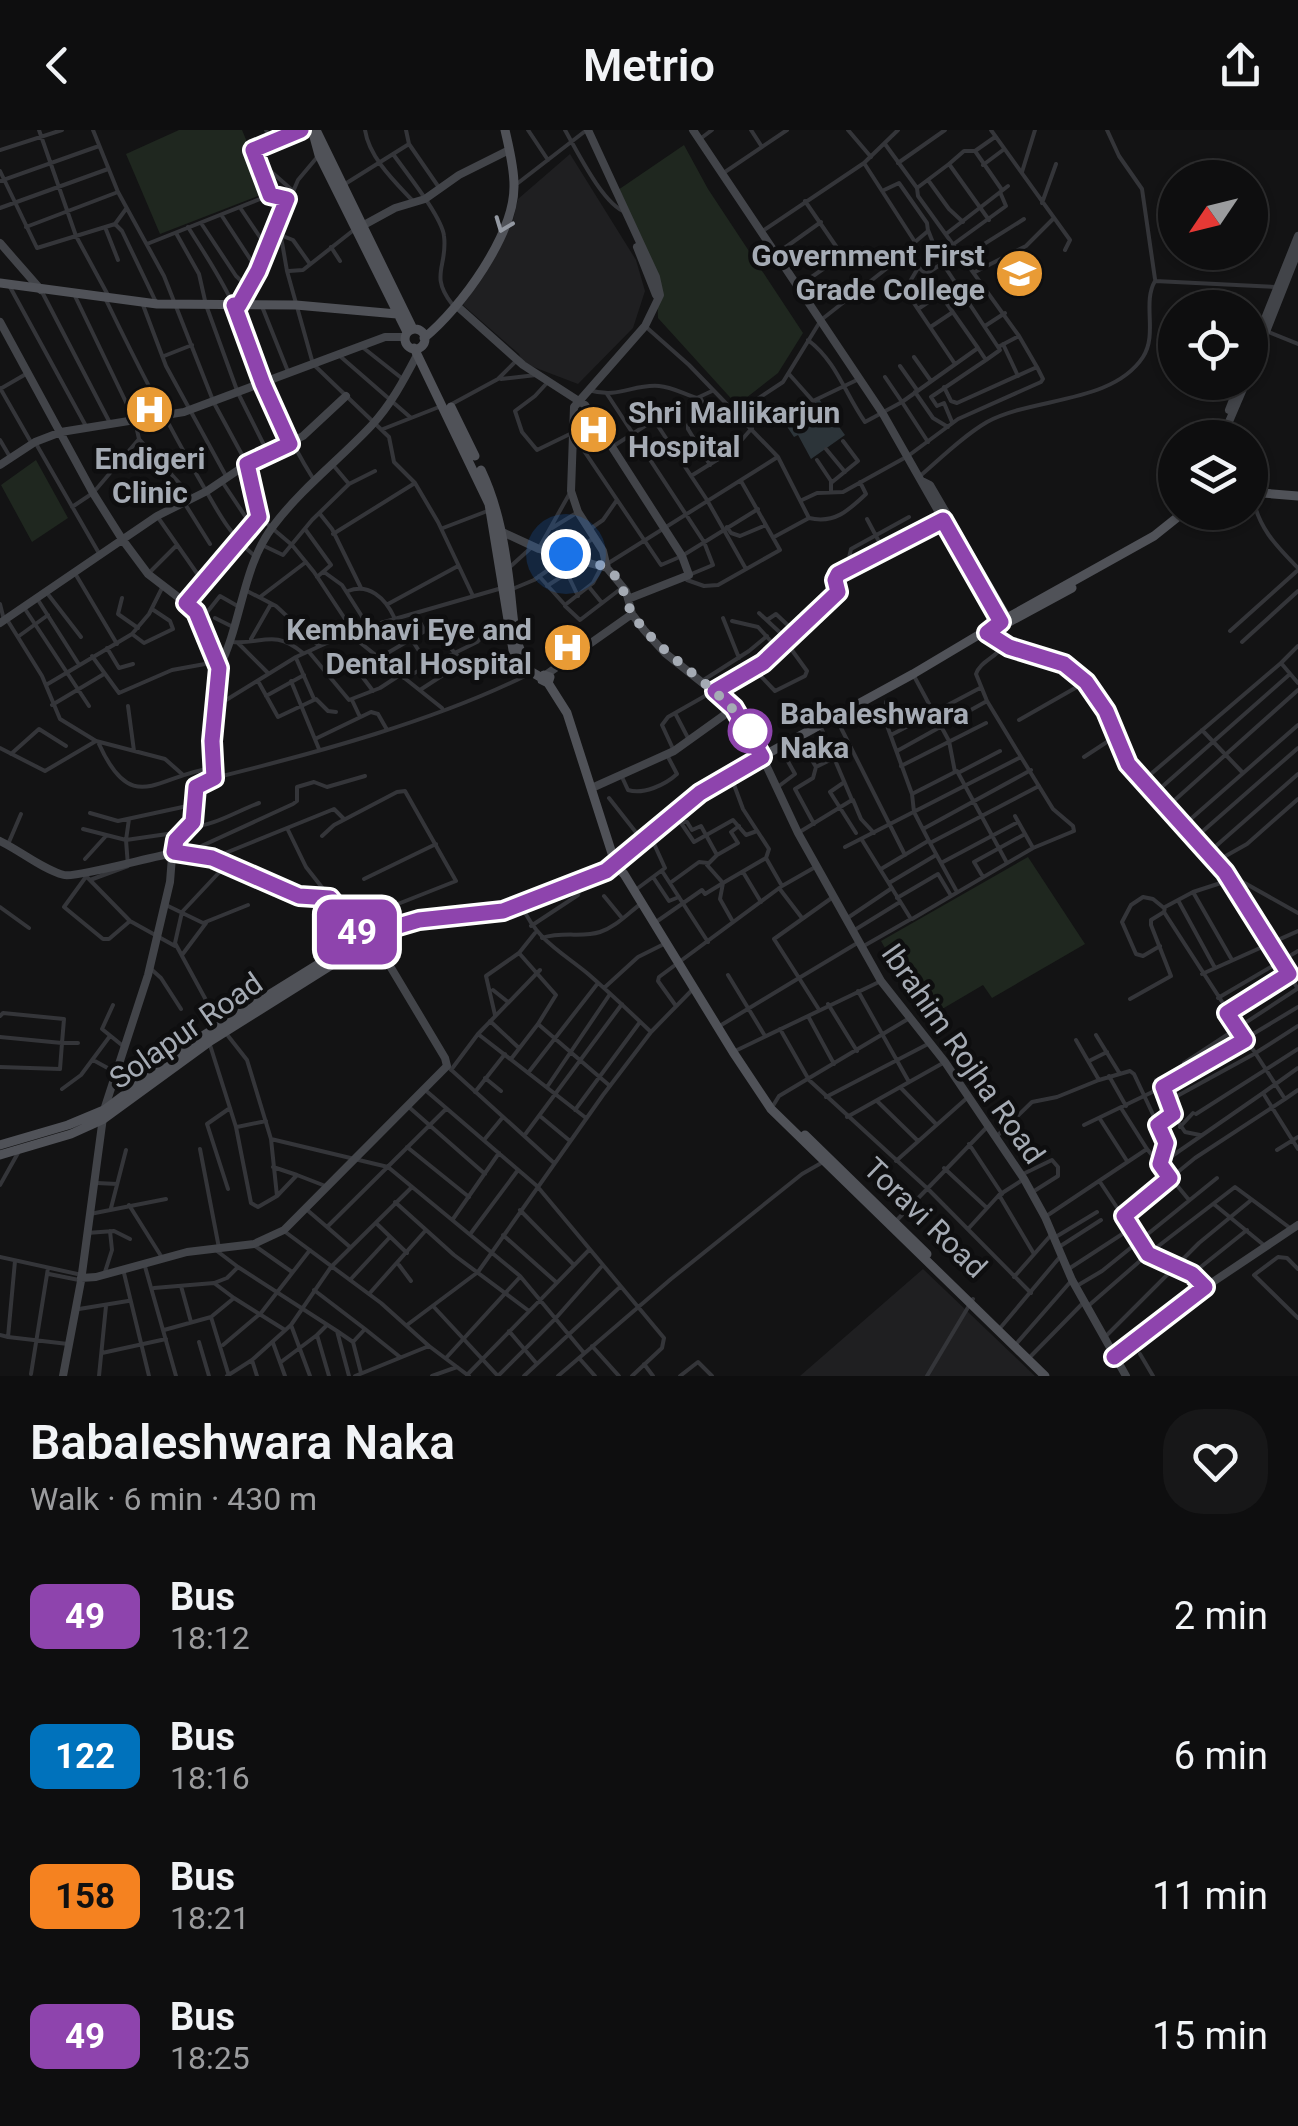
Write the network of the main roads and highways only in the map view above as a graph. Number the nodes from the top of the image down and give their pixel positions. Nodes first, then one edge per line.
1 (505, 130) edge
2 (312, 131) edge
3 (358, 228) junction
4 (5, 284) edge
5 (397, 314) junction
6 (409, 333) junction
7 (419, 347) junction
8 (446, 405) junction
9 (1268, 493) edge
10 (1298, 496) edge
11 (499, 530) junction
12 (1162, 530) edge
13 (505, 590) junction
14 (545, 677) junction
15 (618, 864) junction
16 (365, 935) junction
17 (222, 1028) junction
18 (773, 1107) junction
19 (103, 1115) junction
20 (0, 1146) edge
21 (0, 1154) edge
22 (892, 1224) junction
23 (971, 1301) junction
24 (1049, 1376) edge

1 -> 7 main road
2 - 3 main road
2 - 3 main road
3 - 5 main road
3 - 6 main road
4 - 5 main road
5 - 6 main road
6 - 7 main road
6 - 7 main road
7 - 8 main road
8 - 11 main road
8 - 11 main road
9 - 10 main road
11 - 13 main road
11 - 13 main road
12 - 15 main road
13 - 14 main road
14 - 15 main road
14 - 15 main road
15 - 16 main road, Solapur Road
15 - 18 main road, Toravi Road
16 - 17 main road, Solapur Road
16 - 17 main road, Solapur Road
17 - 19 main road, Solapur Road
18 - 22 main road, Toravi Road
18 - 22 main road, Toravi Road
19 - 20 main road, Solapur Road
19 - 21 main road, Solapur Road
22 - 23 main road, Toravi Road
23 - 24 main road, Toravi Road
23 - 24 main road, Toravi Road

